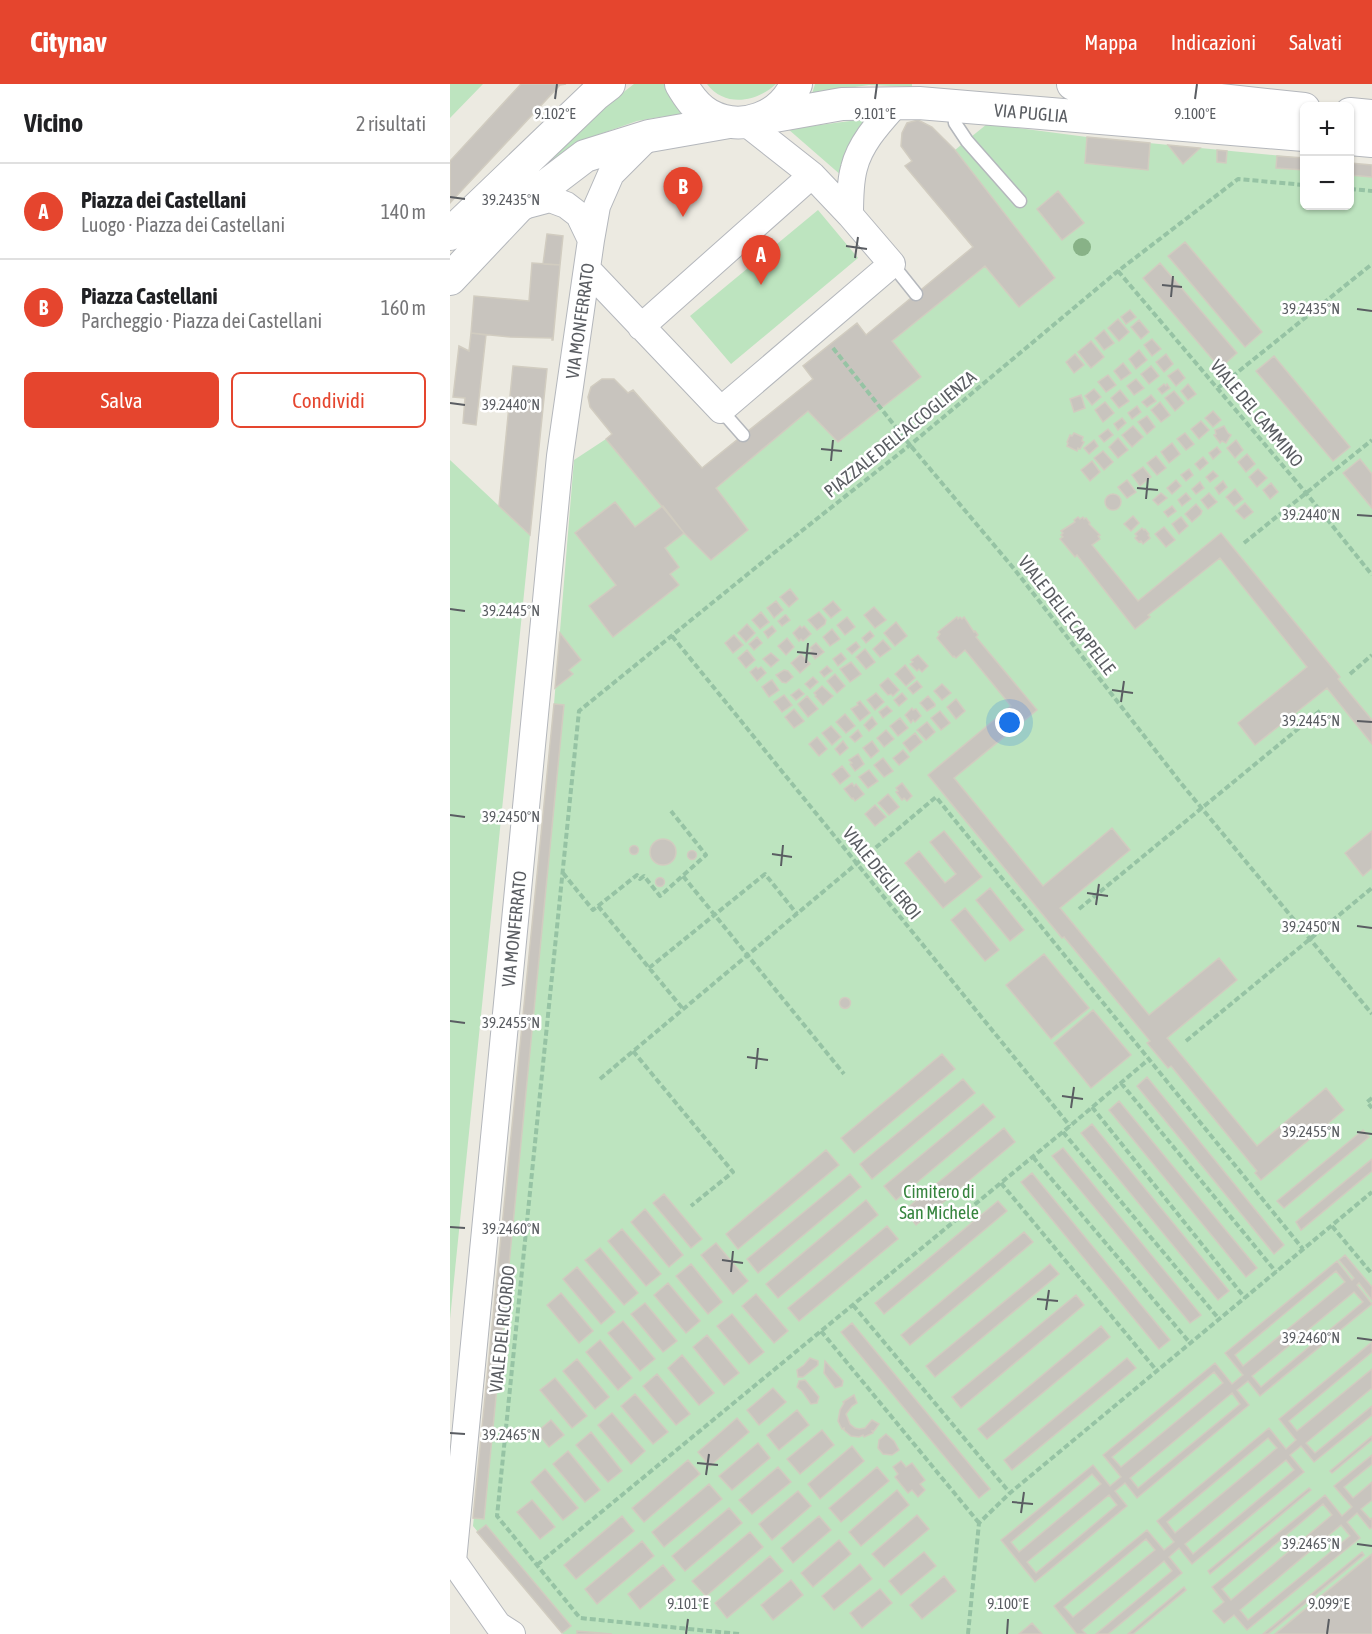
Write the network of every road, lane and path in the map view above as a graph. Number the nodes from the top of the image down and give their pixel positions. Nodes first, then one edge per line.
1 (609, 84) edge
2 (681, 84) edge
3 (796, 84) edge
4 (1073, 84) edge
5 (896, 104) junction
6 (953, 106) junction
7 (1300, 108) edge
8 (1354, 114) edge
9 (1372, 116) edge
10 (744, 121) junction
11 (1300, 135) edge
12 (650, 136) junction
13 (1354, 139) edge
14 (1372, 141) edge
15 (812, 175) junction
16 (1300, 185) edge
17 (1354, 189) edge
18 (1372, 191) edge
19 (1020, 201) dead end
20 (518, 207) junction
21 (850, 215) junction
22 (450, 234) edge
23 (591, 240) junction
24 (892, 264) junction
25 (1372, 264) edge
26 (587, 269) junction
27 (1118, 271) junction
28 (450, 279) edge
29 (916, 294) dead end
30 (641, 327) junction
31 (830, 345) dead end
32 (1218, 388) junction
33 (720, 410) junction
34 (743, 435) dead end
35 (1372, 440) edge
36 (910, 445) junction
37 (1306, 493) junction
38 (1244, 543) dead end
39 (1372, 575) edge
40 (672, 636) junction
41 (1372, 656) edge
42 (1350, 674) dead end
43 (1321, 710) dead end
44 (579, 711) joint
45 (1202, 808) junction
46 (671, 811) dead end
47 (857, 863) junction
48 (563, 872) junction
49 (683, 876) junction
50 (1372, 888) edge
51 (598, 906) junction
52 (1079, 909) dead end
53 (714, 914) junction
54 (797, 914) junction
55 (1310, 939) junction
56 (747, 955) junction
57 (649, 968) junction
58 (683, 1009) junction
59 (1372, 1014) edge
60 (1186, 1041) dead end
61 (633, 1052) junction
62 (1148, 1060) junction
63 (844, 1074) dead end
64 (600, 1079) dead end
65 (1121, 1083) junction
66 (1372, 1098) edge
67 (1092, 1107) junction
68 (1372, 1108) edge
69 (1070, 1126) junction
70 (1064, 1132) junction
71 (1033, 1157) junction
72 (1001, 1183) junction
73 (1372, 1192) edge
74 (691, 1206) dead end
75 (1332, 1226) junction
76 (1303, 1250) junction
77 (1276, 1272) junction
78 (1372, 1274) edge
79 (1245, 1298) junction
80 (853, 1305) junction
81 (1219, 1319) junction
82 (821, 1331) junction
83 (1190, 1343) junction
84 (1157, 1371) junction
85 (1011, 1493) junction
86 (979, 1523) junction
87 (537, 1565) junction
88 (512, 1634) edge
89 (739, 1634) edge
90 (968, 1634) edge

1 - 22 street
2 - 10 street
3 - 10 street
4 - 7 street, VIA PUGLIA
5 - 6 street, VIA PUGLIA
5 - 10 street, VIA PUGLIA
5 - 21 street
6 - 11 street, VIA PUGLIA
6 - 19 lane
8 - 9 street
10 - 12 street, VIA PUGLIA
10 - 15 street
12 - 20 street, VIA PUGLIA
12 - 23 street, VIA MONFERRATO
13 - 14 street
15 - 21 street
15 - 30 street
16 - 27 path, PIAZZALE DELL'ACCOGLIENZA
17 - 18 path
20 - 23 street, VIA MONFERRATO
20 - 28 street, VIA PUGLIA
21 - 24 street
23 - 26 street, VIA MONFERRATO
24 - 29 lane
24 - 33 street
25 - 32 path
26 - 30 street
26 - 88 street, VIA MONFERRATO
27 - 32 path, VIALE DEL CAMMINO
27 - 36 path, PIAZZALE DELL'ACCOGLIENZA
30 - 33 street
31 - 36 path, VIALE DELLE CAPPELLE
32 - 37 path, VIALE DEL CAMMINO
33 - 34 lane
35 - 37 path
36 - 40 path, PIAZZALE DELL'ACCOGLIENZA
36 - 45 path, VIALE DELLE CAPPELLE
37 - 38 path
37 - 39 path, VIALE DEL CAMMINO
40 - 44 path, PIAZZALE DELL'ACCOGLIENZA
40 - 47 path, VIALE DEGLI EROI
41 - 42 path
43 - 45 path
44 - 48 path, VIALE DEL RICORDO
45 - 52 path
45 - 55 path, VIALE DELLE CAPPELLE
46 - 49 path
47 - 54 path
47 - 62 path
47 - 69 path, VIALE DEGLI EROI
48 - 51 path
48 - 87 path, VIALE DEL RICORDO
49 - 51 path
49 - 53 path
50 - 55 path
51 - 57 path
53 - 54 path
53 - 56 path
53 - 57 path
54 - 56 path
55 - 59 path, VIALE DELLE CAPPELLE
55 - 60 path
56 - 58 path
56 - 63 path
57 - 58 path
58 - 61 path
61 - 64 path
61 - 74 path
62 - 65 path
62 - 76 path
65 - 67 path
65 - 77 path
66 - 68 path
67 - 69 path
67 - 79 path
69 - 70 path
70 - 71 path
70 - 81 path
71 - 72 path
71 - 83 path
72 - 80 path
72 - 84 path
73 - 75 path
75 - 76 path
75 - 78 path
76 - 77 path
77 - 79 path
79 - 81 path
80 - 82 path
80 - 85 path
81 - 83 path
82 - 86 path
82 - 87 path
83 - 84 path
84 - 85 path
85 - 86 path
86 - 90 path
87 - 89 path, VIALE DEL RICORDO

